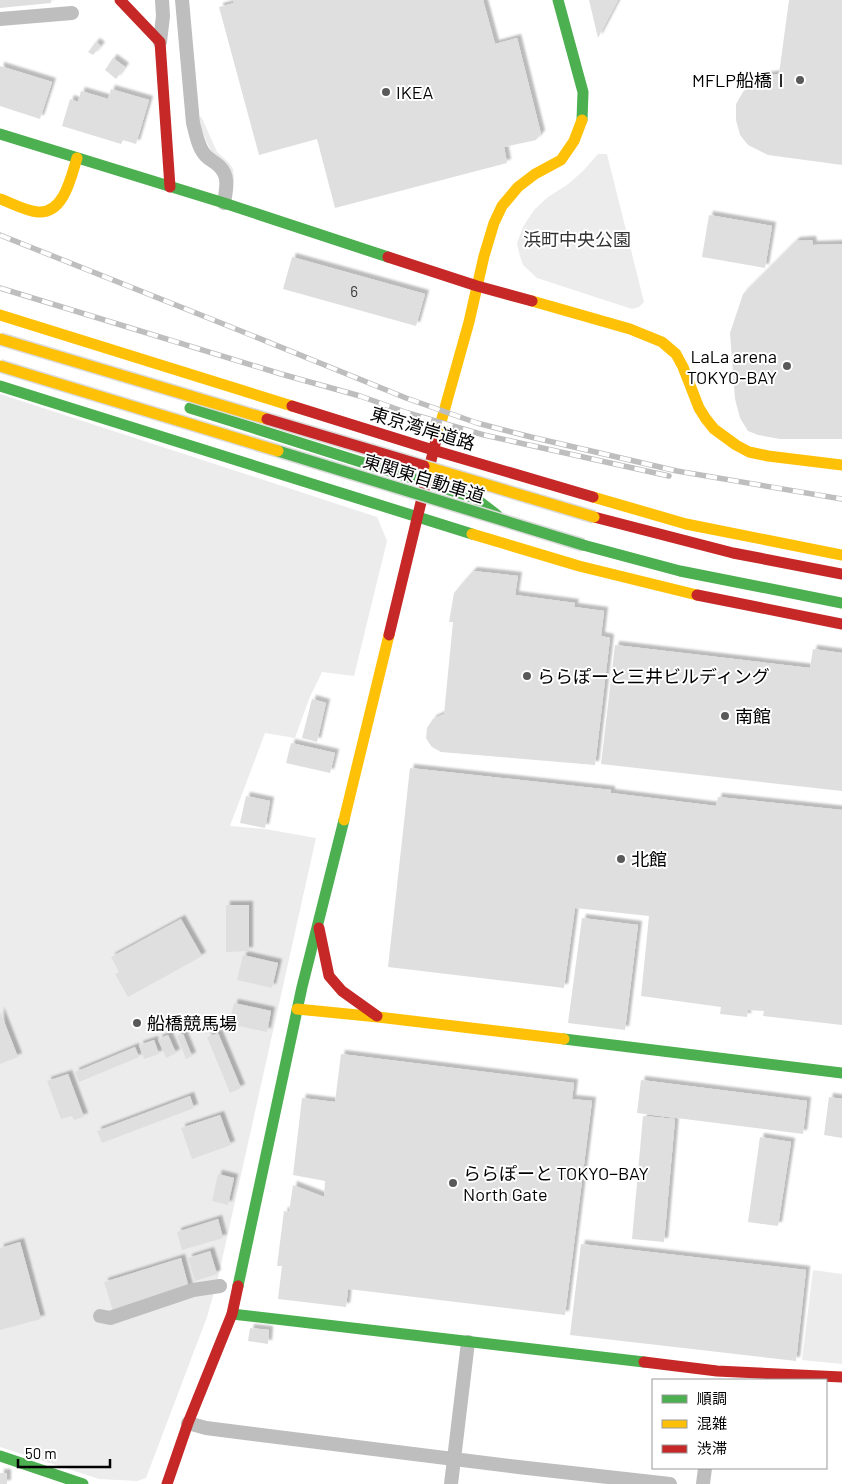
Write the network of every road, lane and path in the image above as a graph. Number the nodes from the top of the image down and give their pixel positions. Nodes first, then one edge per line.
1 (120, 0) edge
2 (162, 0) edge
3 (182, 0) edge
4 (558, 0) edge
5 (72, 13) dead end
6 (0, 19) edge
7 (160, 42) junction
8 (0, 134) edge
9 (77, 158) junction
10 (170, 187) junction
11 (0, 199) edge
12 (224, 203) junction
13 (477, 286) junction
14 (0, 315) edge
15 (0, 339) edge
16 (0, 349) edge
17 (0, 366) edge
18 (0, 386) edge
19 (132, 390) dead end
20 (180, 405) dead end
21 (434, 450) junction
22 (842, 465) edge
23 (426, 483) junction
24 (417, 517) junction
25 (842, 555) edge
26 (595, 569) junction
27 (842, 574) edge
28 (842, 603) edge
29 (842, 624) edge
30 (318, 922) junction
31 (297, 1009) junction
32 (378, 1017) junction
33 (842, 1073) edge
34 (220, 1286) dead end
35 (232, 1314) junction
36 (100, 1316) dead end
37 (468, 1342) junction
38 (716, 1376) edge
39 (842, 1377) edge
40 (188, 1423) junction
41 (0, 1456) edge
42 (454, 1459) junction
43 (705, 1469) edge
44 (83, 1484) edge
45 (167, 1484) edge
46 (451, 1484) edge
47 (670, 1484) edge
48 (703, 1484) edge

1 - 7 main road
2 - 7 street
3 - 12 street
4 - 13 main road
5 - 6 street
7 - 10 main road
8 - 9 main road
9 - 10 main road
9 - 11 main road
10 - 12 main road
12 - 13 main road
13 - 21 main road
13 - 22 main road
14 - 21 main road, 東京湾岸道路
15 - 27 main road, 東関東自動車道, bridge
16 - 19 main road
17 - 28 main road, 東関東自動車道, bridge
18 - 24 main road
20 - 23 main road
21 - 23 main road
21 - 25 main road, 東京湾岸道路
23 - 24 main road
23 - 26 main road
24 - 26 main road
24 - 30 main road
26 - 29 main road
30 - 31 main road
30 - 32 main road
31 - 32 main road
31 - 35 main road
32 - 33 main road
34 - 36 street
35 - 37 main road
35 - 40 main road
37 - 38 main road
37 - 42 street
38 - 39 main road
40 - 42 street
40 - 45 main road
41 - 44 main road
42 - 46 street
42 - 47 street
43 - 48 street

